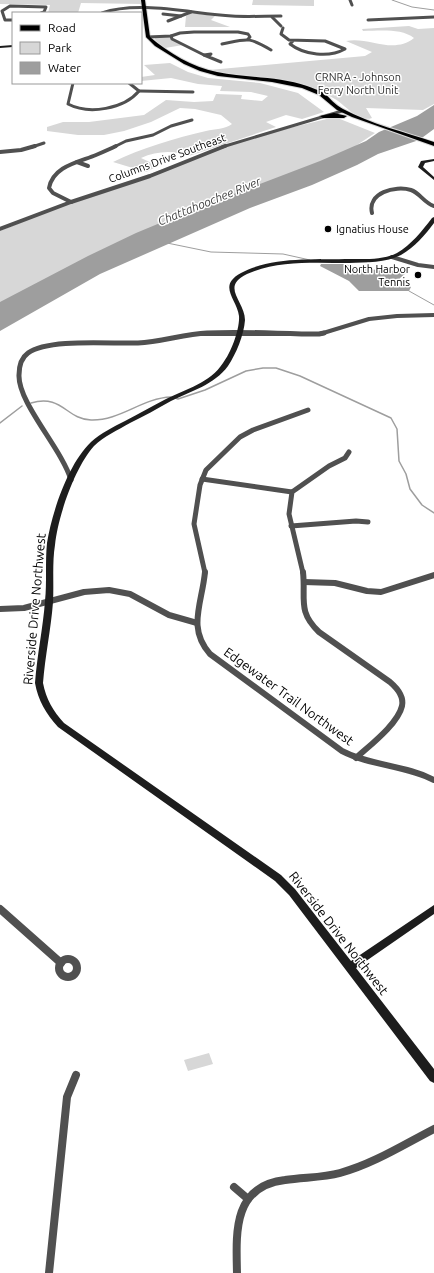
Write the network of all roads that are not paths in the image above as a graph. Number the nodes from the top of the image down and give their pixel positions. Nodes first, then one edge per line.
1 (143, 0) edge
2 (350, 0) edge
3 (137, 1) edge
4 (352, 5) dead end
5 (145, 8) junction
6 (138, 10) edge
7 (44, 12) edge
8 (105, 12) edge
9 (191, 12) junction
10 (163, 14) dead end
11 (182, 16) junction
12 (281, 16) dead end
13 (272, 17) junction
14 (434, 17) edge
15 (12, 18) edge
16 (368, 20) dead end
17 (168, 21) dead end
18 (172, 31) dead end
19 (167, 32) dead end
20 (177, 33) junction
21 (143, 36) edge
22 (164, 36) junction
23 (171, 36) junction
24 (248, 39) junction
25 (293, 40) junction
26 (222, 44) dead end
27 (0, 46) edge
28 (12, 46) edge
29 (271, 50) dead end
30 (222, 62) dead end
31 (73, 84) edge
32 (130, 84) edge
33 (139, 90) junction
34 (193, 92) dead end
35 (341, 113) junction
36 (323, 116) junction
37 (192, 120) dead end
38 (423, 142) junction
39 (44, 143) dead end
40 (434, 144) edge
41 (434, 148) edge
42 (0, 152) edge
43 (434, 160) edge
44 (77, 162) junction
45 (88, 166) dead end
46 (434, 179) edge
47 (71, 202) junction
48 (434, 206) edge
49 (372, 213) dead end
50 (434, 219) edge
51 (0, 229) edge
52 (392, 257) junction
53 (434, 267) edge
54 (434, 316) edge
55 (238, 333) junction
56 (308, 410) dead end
57 (349, 452) dead end
58 (202, 478) junction
59 (71, 481) junction
60 (292, 492) junction
61 (368, 522) dead end
62 (291, 526) junction
63 (434, 575) edge
64 (304, 582) junction
65 (48, 602) junction
66 (0, 609) edge
67 (197, 623) junction
68 (356, 758) junction
69 (434, 780) edge
70 (0, 909) edge
71 (434, 909) edge
72 (61, 962) dead end
73 (350, 967) junction
74 (76, 1075) dead end
75 (434, 1078) edge
76 (434, 1129) edge
77 (234, 1187) dead end
78 (248, 1199) junction
79 (48, 1273) edge
80 (237, 1273) edge

1 - 5 main road
2 - 4 street
3 - 6 main road
5 - 6 street
5 - 9 street
5 - 21 main road
6 - 8 street
7 - 15 street
9 - 11 street
9 - 13 street
10 - 11 street
11 - 17 street
12 - 13 street
13 - 25 street
14 - 16 street
18 - 20 street
19 - 22 street
20 - 23 street
20 - 24 street
21 - 22 street
21 - 35 main road
22 - 23 street
23 - 30 street
24 - 26 street
24 - 29 street
25 - 25 street
27 - 28 street
31 - 33 street
32 - 33 street
33 - 34 street
35 - 36 street, Columns Drive Southeast
35 - 36 main road
35 - 38 main road
36 - 47 street, Columns Drive Southeast
37 - 44 street
38 - 40 main road
38 - 41 main road
39 - 42 street
43 - 46 street
44 - 45 street
44 - 47 street
47 - 51 street, Columns Drive Southeast
48 - 49 street
50 - 52 street, Riverside Drive Northwest
52 - 53 street
52 - 55 street, Riverside Drive Northwest
54 - 55 street
55 - 59 street, Riverside Drive Northwest
55 - 59 street
56 - 58 street
57 - 60 street
58 - 60 street
58 - 67 street, Edgewater Trail Northwest
59 - 65 street, Riverside Drive Northwest
60 - 62 street
61 - 62 street
62 - 64 street
63 - 64 street
64 - 68 street
65 - 66 street
65 - 67 street
65 - 73 street, Riverside Drive Northwest
67 - 68 street, Edgewater Trail Northwest
68 - 69 street, Edgewater Trail Northwest
70 - 72 street
71 - 73 street
73 - 75 street, Riverside Drive Northwest
74 - 79 street
76 - 78 street
77 - 78 street
78 - 80 street

